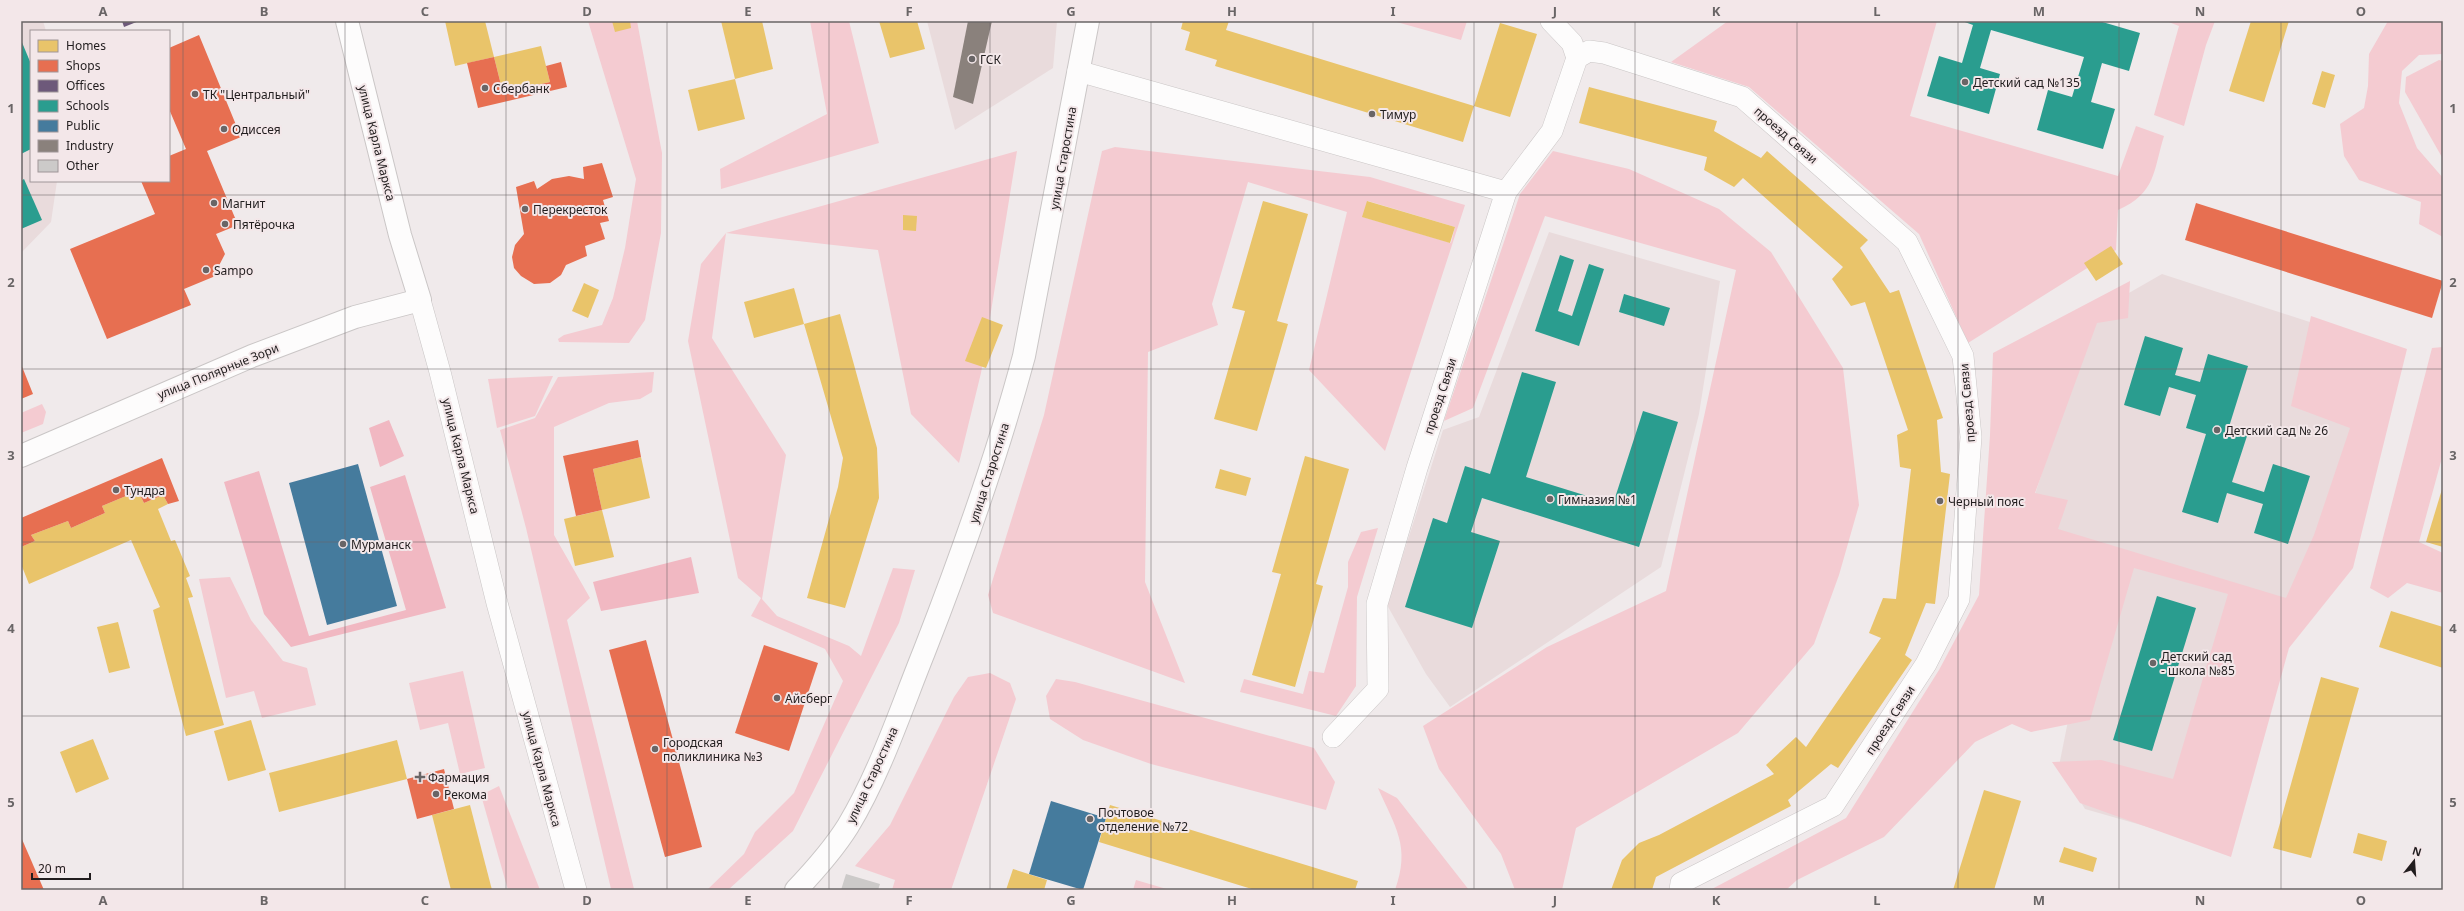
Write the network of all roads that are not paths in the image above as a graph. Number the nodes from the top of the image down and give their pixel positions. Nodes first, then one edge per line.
1 (347, 21) edge
2 (1088, 21) edge
3 (1551, 21) edge
4 (1577, 58) junction
5 (1078, 71) junction
6 (1506, 192) junction
7 (420, 300) junction
8 (21, 456) edge
9 (1333, 737) dead end
10 (576, 890) edge
11 (796, 890) edge
12 (1680, 890) edge

1 - 7 main road, улица Карла Маркса
2 - 5 main road, улица Старостина
3 - 4 street
4 - 6 street, проезд Связи
4 - 12 street, проезд Связи
5 - 6 street
5 - 11 main road, улица Старостина
6 - 9 street, проезд Связи
7 - 8 main road, улица Полярные Зори
7 - 10 street, улица Карла Маркса

